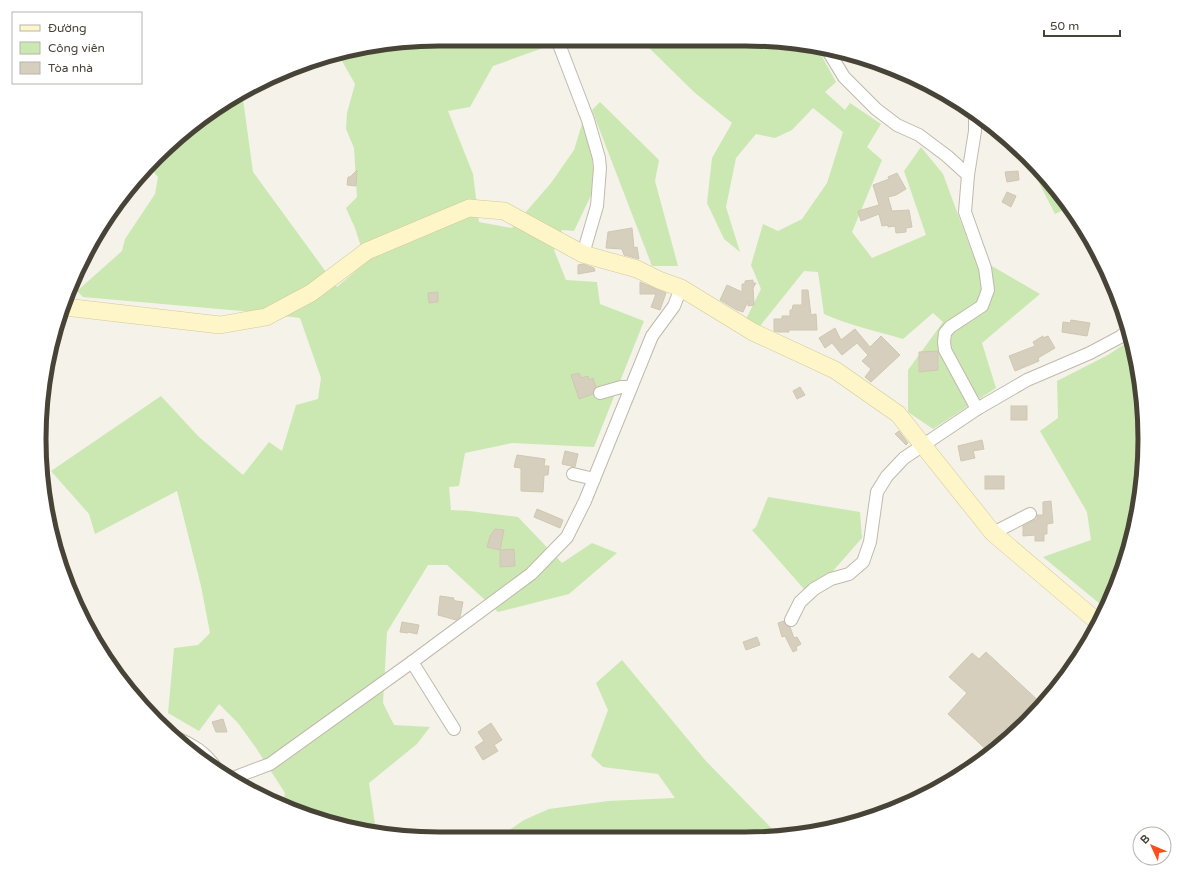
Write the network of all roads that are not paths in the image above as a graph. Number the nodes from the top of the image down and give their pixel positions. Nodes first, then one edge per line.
1 (560, 46) edge
2 (831, 56) edge
3 (975, 121) edge
4 (968, 175) junction
5 (583, 254) junction
6 (681, 288) junction
7 (69, 307) edge
8 (1124, 333) edge
9 (631, 387) junction
10 (600, 394) dead end
11 (977, 409) junction
12 (922, 445) junction
13 (573, 474) dead end
14 (594, 479) junction
15 (1030, 514) dead end
16 (993, 533) junction
17 (1094, 619) edge
18 (791, 620) dead end
19 (412, 662) junction
20 (454, 729) dead end
21 (196, 747) edge
22 (207, 756) edge
23 (237, 776) edge

1 - 5 street
2 - 4 street
3 - 4 street
4 - 11 street
5 - 6 street
5 - 7 street
6 - 9 street
6 - 12 street
8 - 11 street
9 - 10 street
9 - 14 street
11 - 12 street
12 - 16 street
12 - 18 street
13 - 14 street
14 - 19 street
15 - 16 street
16 - 17 street
19 - 20 street
19 - 23 street
21 - 22 street

